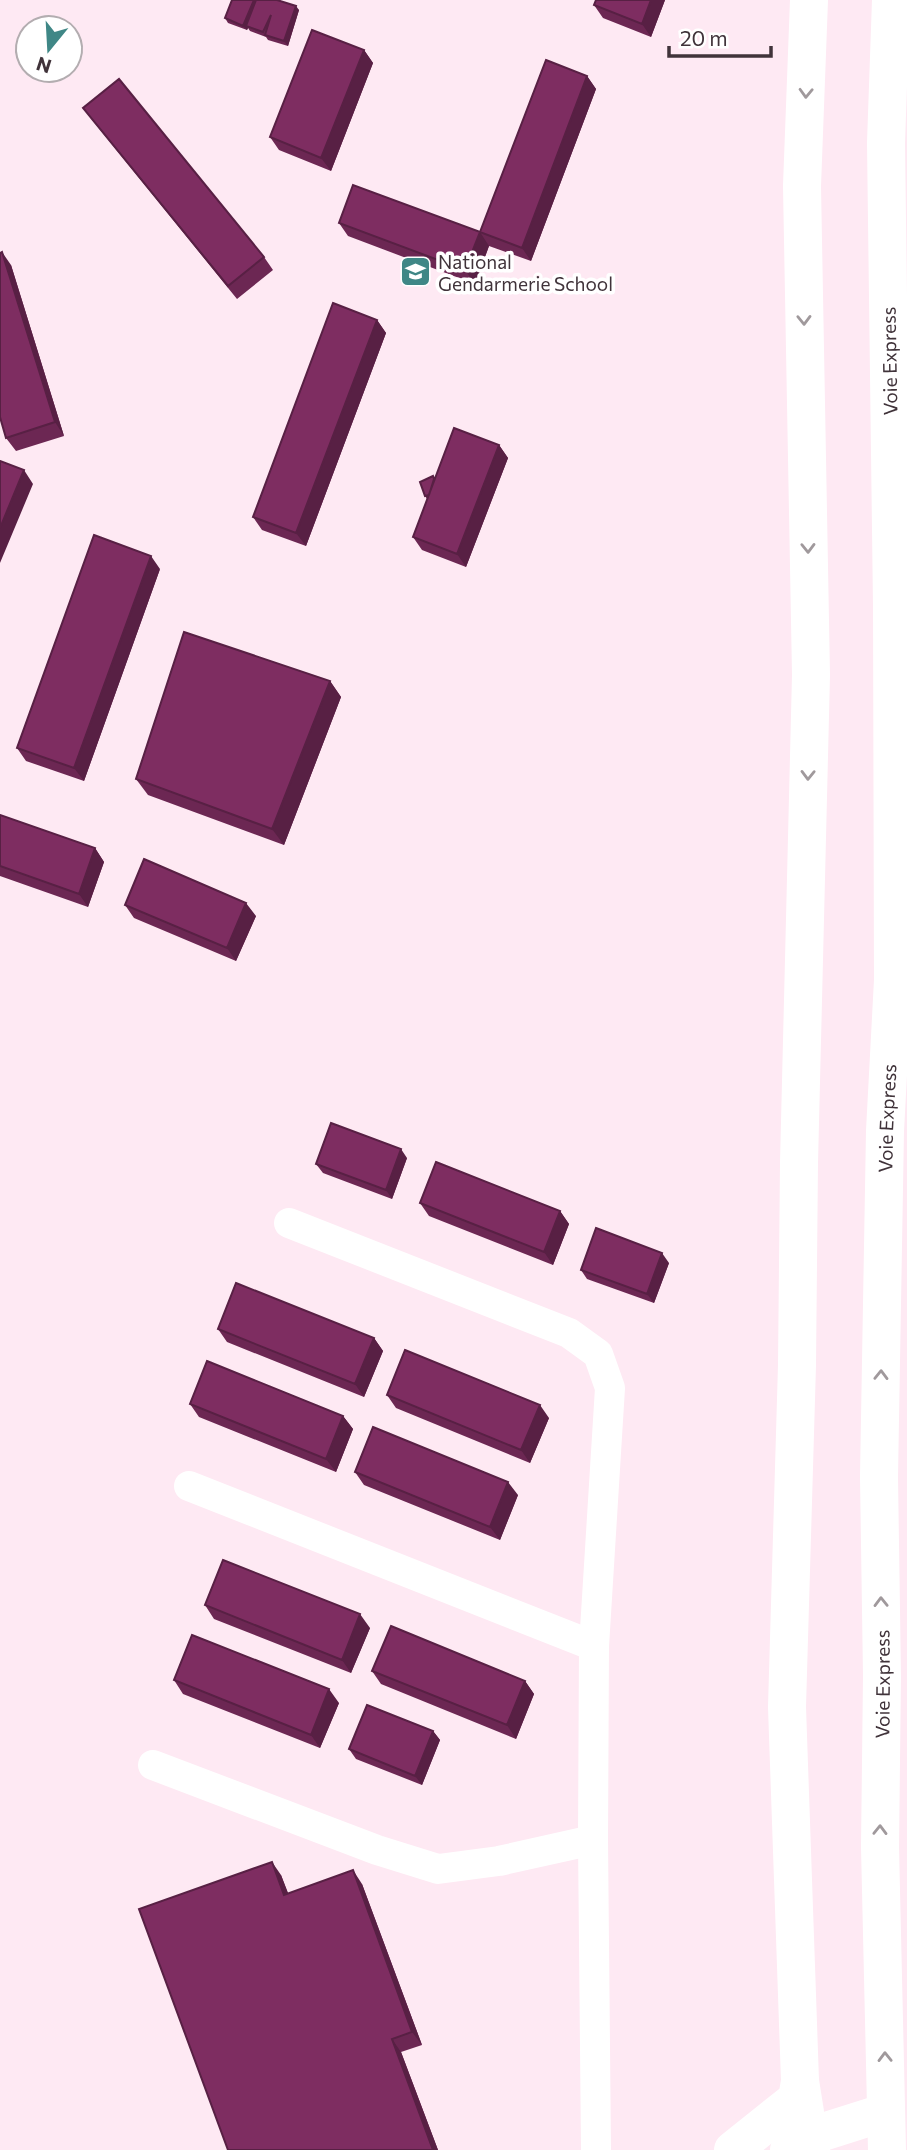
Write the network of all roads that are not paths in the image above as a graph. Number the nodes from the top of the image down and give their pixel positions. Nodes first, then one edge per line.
1 (809, 0) edge
2 (891, 0) edge
3 (289, 1223) dead end
4 (188, 1486) dead end
5 (594, 1646) junction
6 (153, 1765) dead end
7 (593, 1840) junction
8 (800, 2081) junction
9 (886, 2112) junction
10 (803, 2145) edge
11 (596, 2150) edge
12 (733, 2150) edge
13 (887, 2150) edge

1 -> 8 main road
9 -> 2 main road, Voie Express
3 - 5 street
4 - 5 street
5 - 7 street
6 - 7 street
7 - 11 street
8 - 10 main road
8 - 12 main road
9 - 10 main road
9 - 13 main road, Voie Express

